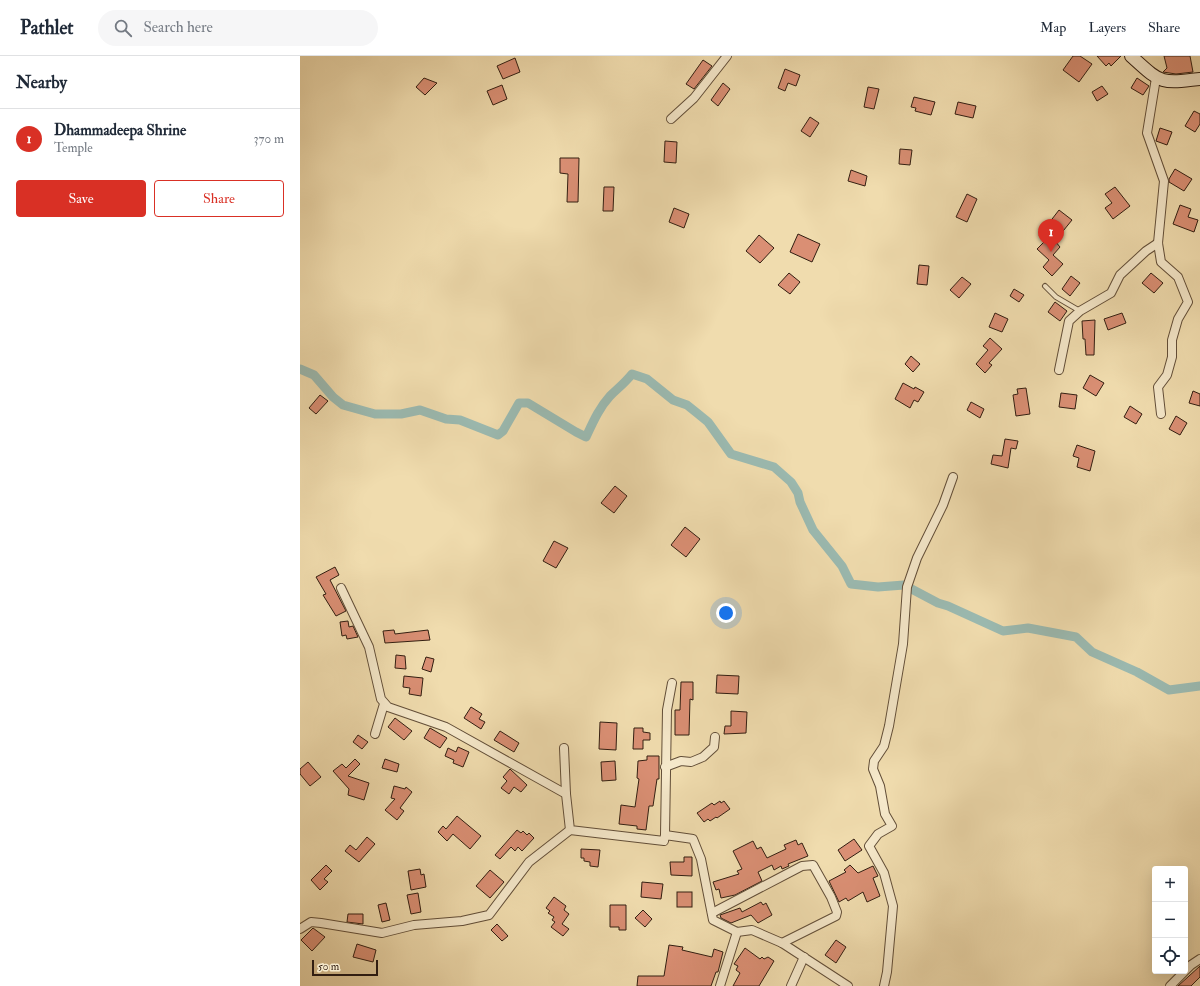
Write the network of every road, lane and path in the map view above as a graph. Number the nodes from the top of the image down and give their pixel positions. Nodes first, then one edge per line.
1 (727, 56) edge
2 (1131, 56) edge
3 (1156, 78) junction
4 (1200, 79) edge
5 (671, 119) dead end
6 (1158, 243) junction
7 (1046, 286) dead end
8 (1080, 311) junction
9 (1059, 370) dead end
10 (1161, 414) dead end
11 (953, 477) dead end
12 (341, 588) dead end
13 (672, 683) dead end
14 (384, 704) junction
15 (375, 734) dead end
16 (715, 738) dead end
17 (564, 748) dead end
18 (665, 767) junction
19 (566, 794) junction
20 (570, 830) junction
21 (665, 835) junction
22 (712, 913) junction
23 (300, 929) edge
24 (737, 932) junction
25 (782, 943) junction
26 (804, 957) junction
27 (1200, 959) edge
28 (720, 986) edge
29 (791, 986) edge
30 (848, 986) edge
31 (884, 986) edge
32 (1170, 986) edge

1 - 5 street
2 - 3 street
3 - 4 street
3 - 6 street
6 - 8 street
6 - 10 street
7 - 8 lane
8 - 9 street
11 - 31 street
12 - 14 street
13 - 18 street
14 - 15 street
14 - 19 street
16 - 18 street
17 - 19 street
18 - 21 street
19 - 20 street
20 - 21 street
20 - 23 street
21 - 22 street
22 - 24 street
22 - 25 street
24 - 25 street
24 - 28 street
25 - 26 street
26 - 29 street
26 - 30 street
27 - 32 street

